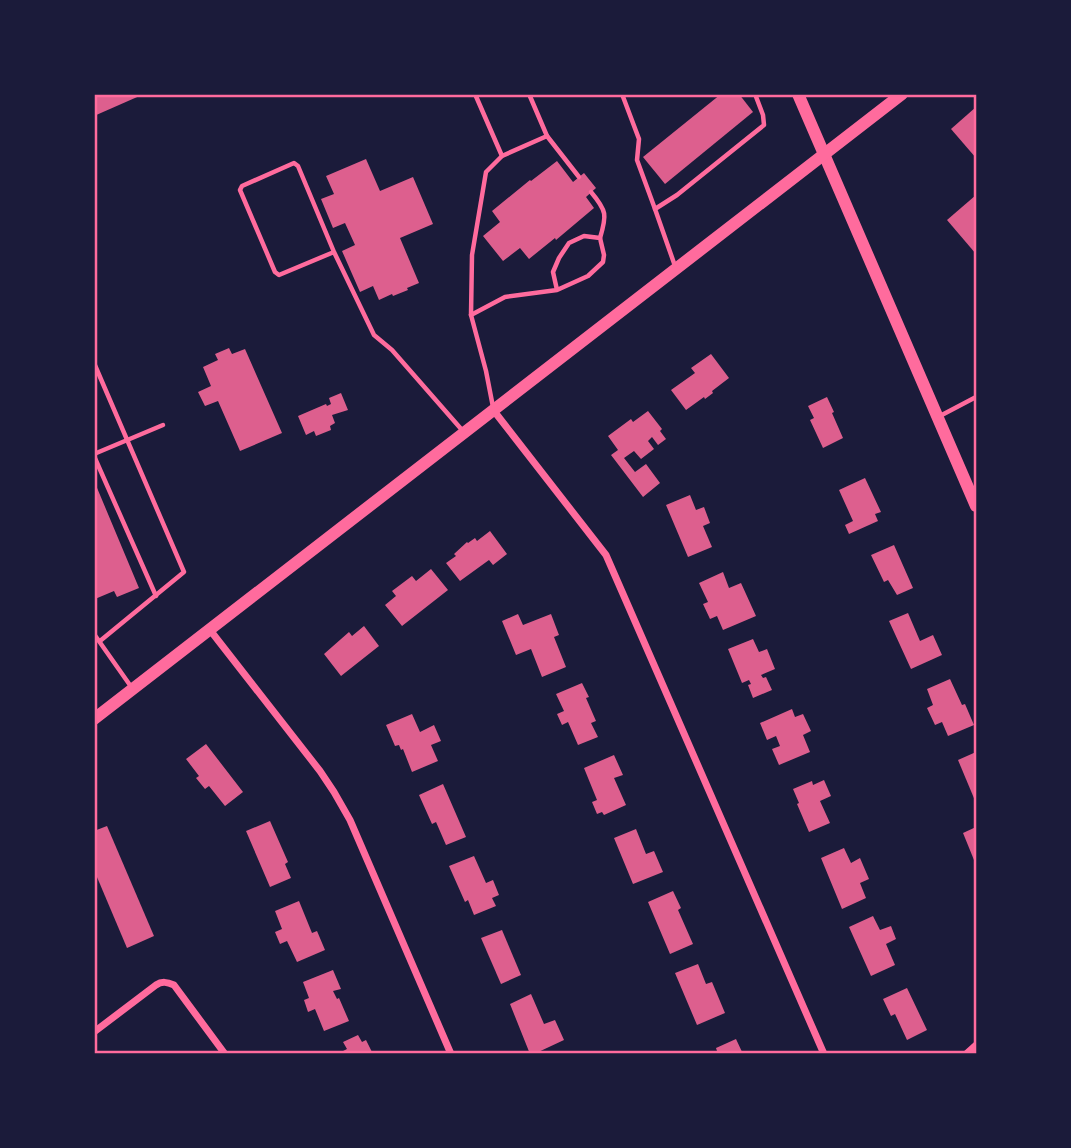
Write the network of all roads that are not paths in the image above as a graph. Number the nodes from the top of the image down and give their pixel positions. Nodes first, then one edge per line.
1 (475, 94) edge
2 (529, 94) edge
3 (621, 94) edge
4 (755, 94) edge
5 (798, 94) edge
6 (902, 94) edge
7 (547, 136) junction
8 (502, 156) junction
9 (824, 156) junction
10 (579, 177) dead end
11 (591, 192) dead end
12 (655, 209) junction
13 (600, 238) junction
14 (334, 252) junction
15 (676, 270) junction
16 (557, 290) junction
17 (471, 315) junction
18 (94, 363) edge
19 (976, 397) edge
20 (494, 411) junction
21 (938, 417) junction
22 (163, 425) dead end
23 (465, 433) junction
24 (128, 440) junction
25 (94, 455) edge
26 (976, 506) edge
27 (156, 596) junction
28 (210, 630) junction
29 (94, 634) edge
30 (100, 641) junction
31 (132, 689) junction
32 (94, 719) edge
33 (94, 1032) edge
34 (976, 1045) edge
35 (225, 1054) edge
36 (451, 1054) edge
37 (824, 1054) edge
38 (966, 1054) edge

1 - 8 lane
2 - 7 lane
3 - 12 lane
4 - 12 lane
5 - 9 main road
6 - 9 main road
7 - 8 lane
7 - 10 lane
8 - 17 lane
9 - 15 main road
9 - 21 main road
11 - 13 lane
12 - 15 lane
13 - 16 lane
13 - 16 lane
14 - 14 lane
14 - 23 lane
15 - 20 main road
16 - 17 lane
17 - 20 lane
18 - 24 lane
19 - 21 lane
20 - 23 main road
20 - 37 street
21 - 26 main road
22 - 24 lane
23 - 28 main road
24 - 25 lane
24 - 27 lane
25 - 27 lane
27 - 30 lane
28 - 31 main road
28 - 36 street
29 - 30 lane
30 - 31 lane
31 - 32 main road
33 - 35 street
34 - 38 street

